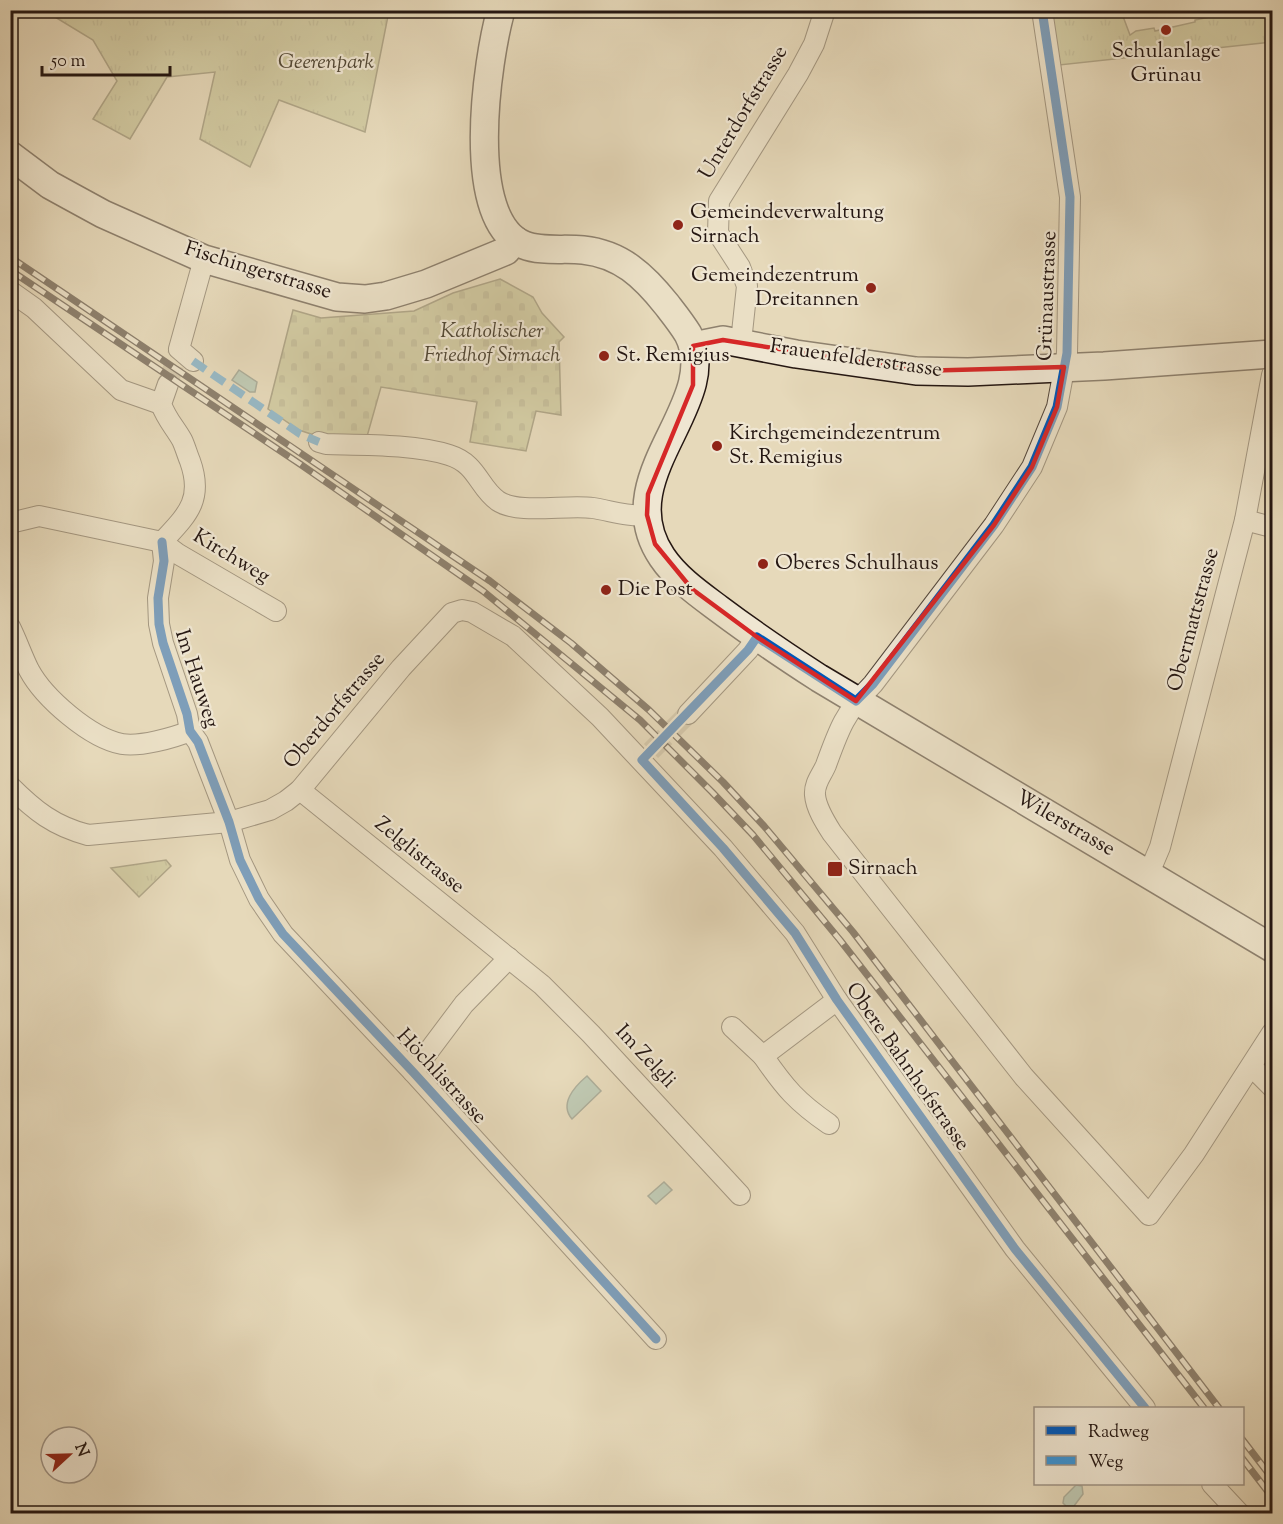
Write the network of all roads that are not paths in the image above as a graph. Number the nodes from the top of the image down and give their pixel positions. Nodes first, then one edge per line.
1 (501, 10) edge
2 (825, 10) edge
3 (1042, 10) edge
4 (10, 155) edge
5 (515, 240) junction
6 (204, 259) junction
7 (10, 291) edge
8 (741, 342) junction
9 (693, 346) junction
10 (1272, 354) edge
11 (186, 355) tunnel mouth
12 (1064, 367) junction
13 (1272, 375) edge
14 (168, 384) tunnel mouth
15 (161, 404) junction
16 (319, 442) dead end
17 (647, 515) junction
18 (1245, 520) junction
19 (10, 523) edge
20 (1272, 526) edge
21 (162, 542) junction
22 (276, 611) dead end
23 (10, 627) edge
24 (756, 638) junction
25 (856, 701) junction
26 (688, 714) tunnel mouth
27 (190, 731) junction
28 (647, 756) joint
29 (10, 786) edge
30 (300, 790) junction
31 (228, 822) junction
32 (1149, 873) junction
33 (1272, 948) edge
34 (509, 958) junction
35 (837, 1000) junction
36 (732, 1027) dead end
37 (1272, 1033) edge
38 (763, 1056) junction
39 (1252, 1067) junction
40 (413, 1072) junction
41 (1272, 1087) edge
42 (829, 1124) dead end
43 (740, 1194) dead end
44 (656, 1339) dead end
45 (1144, 1407) edge
46 (1213, 1485) edge
47 (1240, 1514) edge

1 - 5 main road
2 - 8 street, Unterdorfstrasse
3 - 12 street, Grünaustrasse
4 - 6 main road, Fischingerstrasse
5 - 6 main road, Fischingerstrasse
5 - 9 main road
6 - 11 street
7 - 15 street
8 - 9 main road, Frauenfelderstrasse
8 - 12 main road, Frauenfelderstrasse
9 - 17 main road
10 - 12 main road, Frauenfelderstrasse
12 - 25 street, Grünaustrasse
13 - 18 street, Obermattstrasse
14 - 15 street
15 - 21 street
16 - 17 street
17 - 24 main road
18 - 20 street
18 - 32 street, Obermattstrasse
19 - 21 street
21 - 22 street, Kirchweg
21 - 27 street, Im Hauweg
23 - 27 street, Im Hauweg
24 - 25 main road, Wilerstrasse
24 - 26 street
25 - 32 main road, Wilerstrasse
25 - 39 street, Grünaustrasse
27 - 31 street, Im Hauweg
28 - 30 street, Oberdorfstrasse
28 - 35 street, Obere Bahnhofstrasse
29 - 31 street, Oberdorfstrasse
30 - 31 street, Oberdorfstrasse
30 - 34 street, Zelglistrasse
31 - 40 street, Höchlistrasse
32 - 33 main road, Wilerstrasse
34 - 40 street
34 - 43 street, Im Zelgli
35 - 38 street
35 - 45 street, Obere Bahnhofstrasse
36 - 38 street
37 - 39 street
38 - 42 street
39 - 41 street
40 - 44 street, Höchlistrasse
46 - 47 street

